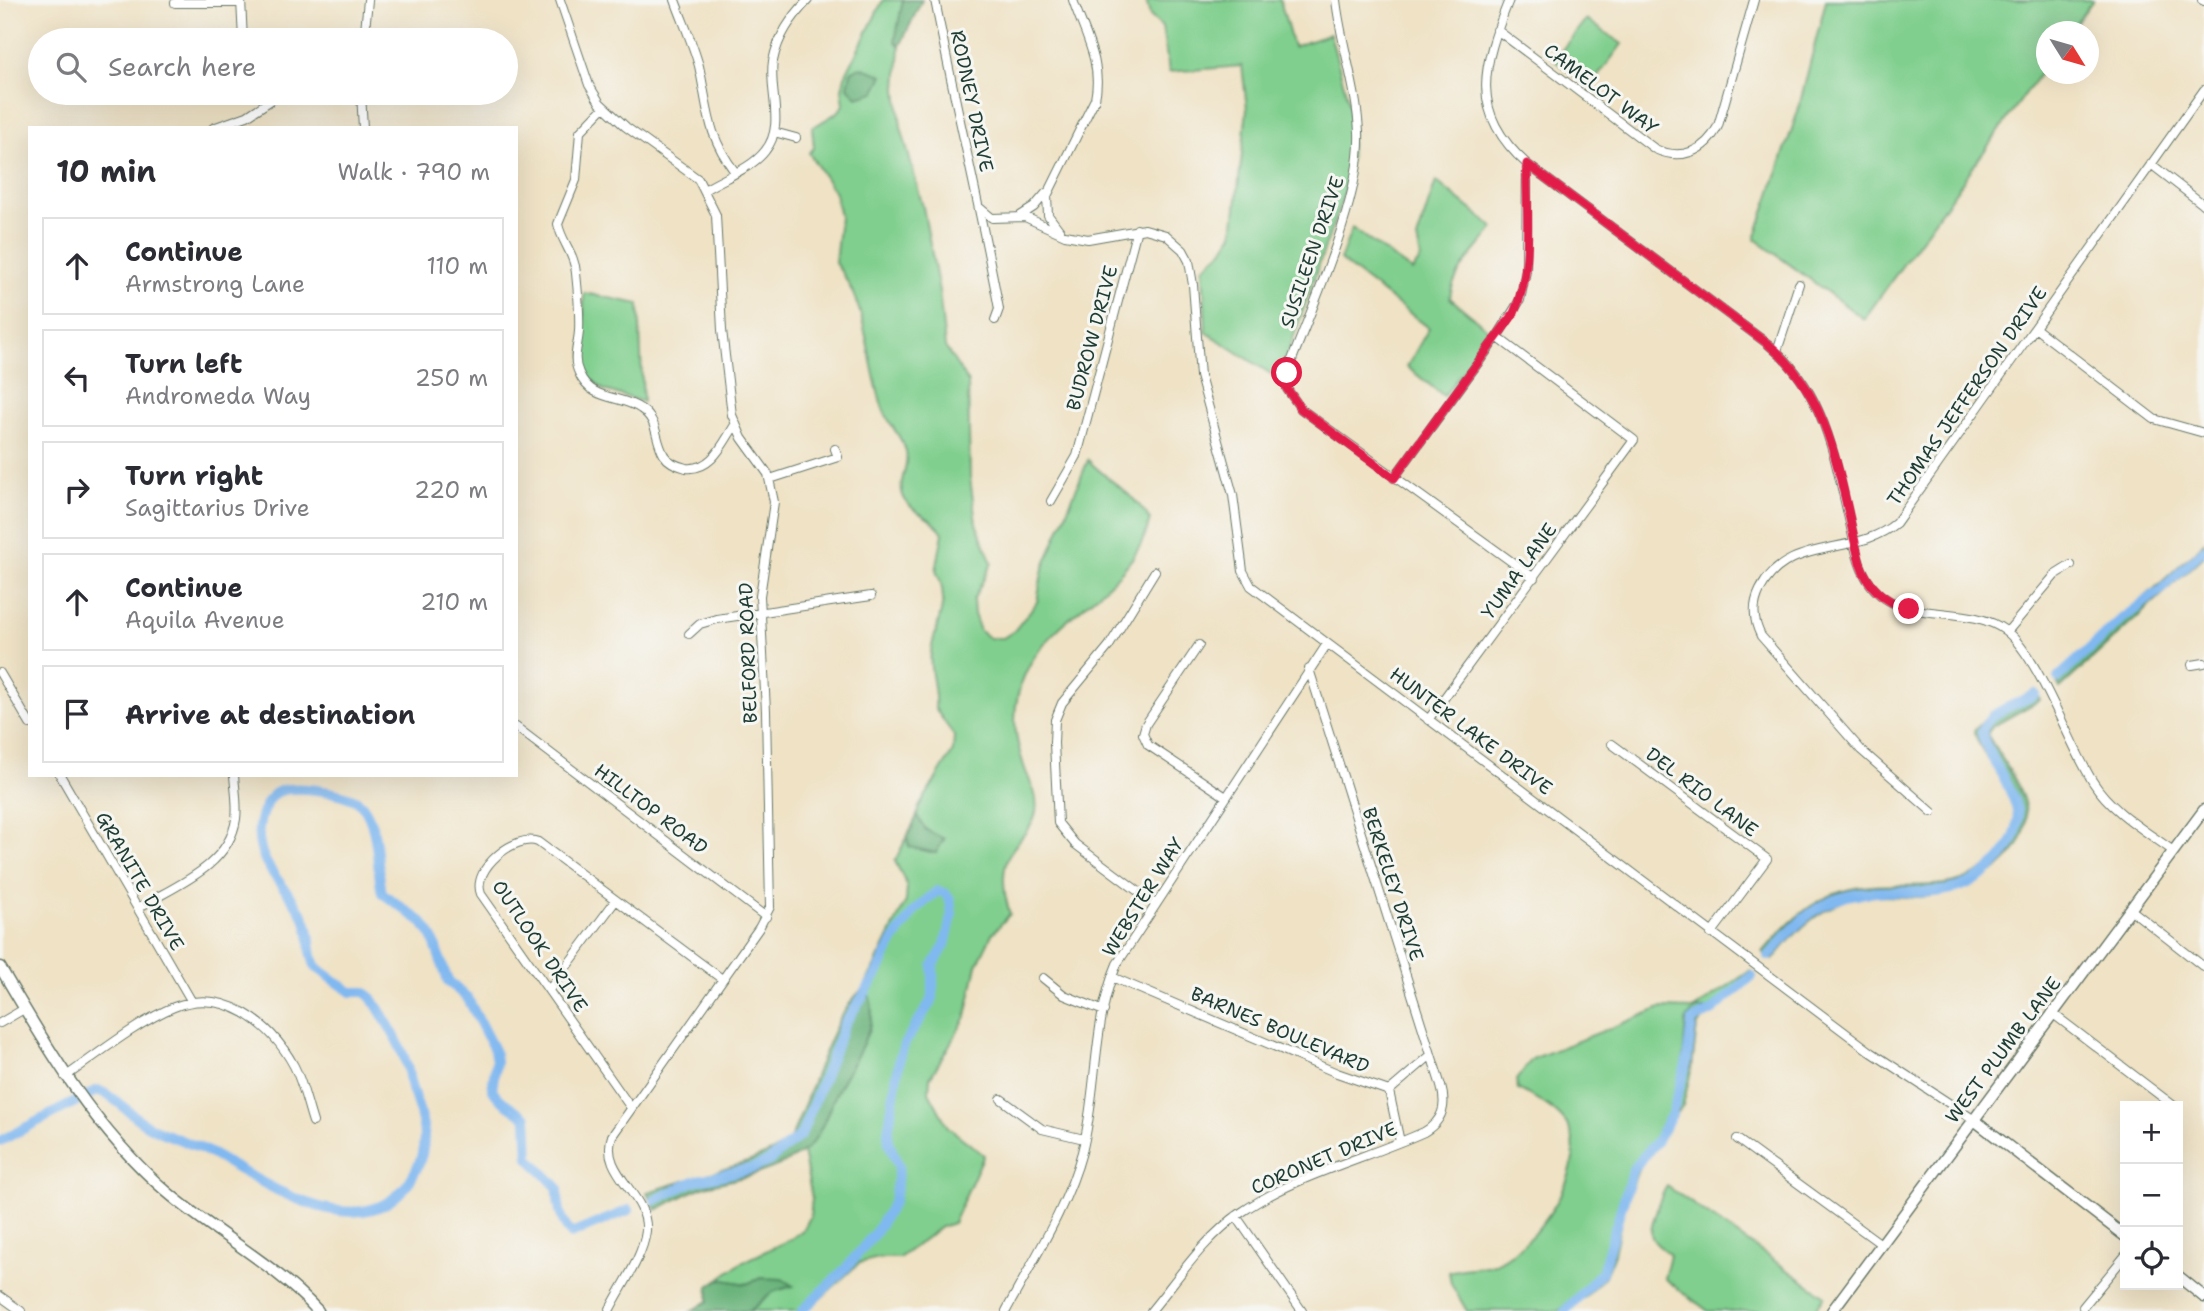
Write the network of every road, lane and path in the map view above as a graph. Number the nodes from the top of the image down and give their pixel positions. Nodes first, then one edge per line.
1 (368, 0) edge
2 (560, 0) edge
3 (675, 0) edge
4 (808, 0) edge
5 (935, 0) edge
6 (1073, 0) edge
7 (1336, 0) edge
8 (1509, 0) edge
9 (1754, 0) edge
10 (241, 1) edge
11 (175, 3) dead end
12 (242, 28) edge
13 (365, 28) edge
14 (1497, 30) junction
15 (2204, 90) edge
16 (264, 105) edge
17 (362, 105) edge
18 (604, 107) junction
19 (219, 126) edge
20 (363, 126) edge
21 (774, 132) junction
22 (796, 138) dead end
23 (1527, 164) junction
24 (2151, 164) junction
25 (735, 172) junction
26 (1054, 181) junction
27 (706, 189) junction
28 (2204, 205) edge
29 (981, 208) junction
30 (1016, 218) junction
31 (1136, 229) junction
32 (1065, 236) junction
33 (1800, 284) dead end
34 (995, 320) dead end
35 (2035, 328) junction
36 (1497, 337) junction
37 (1777, 351) junction
38 (735, 425) junction
39 (2204, 433) edge
40 (835, 449) dead end
41 (1394, 478) junction
42 (770, 479) junction
43 (1051, 500) dead end
44 (1854, 542) junction
45 (2071, 565) dead end
46 (1155, 571) dead end
47 (1534, 578) junction
48 (871, 596) dead end
49 (761, 612) junction
50 (2007, 632) junction
51 (689, 634) dead end
52 (1327, 644) junction
53 (1199, 645) dead end
54 (2204, 663) edge
55 (2192, 665) dead end
56 (1308, 669) junction
57 (0, 673) edge
58 (1428, 720) junction
59 (28, 721) edge
60 (518, 729) edge
61 (1612, 744) dead end
62 (61, 777) edge
63 (234, 777) edge
64 (1226, 797) junction
65 (2204, 810) edge
66 (1932, 812) dead end
67 (2173, 851) junction
68 (616, 900) junction
69 (1155, 904) junction
70 (138, 908) junction
71 (2130, 909) junction
72 (766, 916) junction
73 (1712, 934) junction
74 (0, 967) edge
75 (2204, 967) edge
76 (1112, 977) junction
77 (1043, 978) dead end
78 (722, 979) junction
79 (549, 990) junction
80 (192, 1002) junction
81 (24, 1009) junction
82 (1104, 1011) junction
83 (2052, 1013) junction
84 (0, 1023) edge
85 (1431, 1055) junction
86 (65, 1077) junction
87 (1389, 1091) junction
88 (1001, 1099) dead end
89 (2168, 1101) edge
90 (631, 1108) junction
91 (1973, 1119) junction
92 (313, 1122) dead end
93 (1084, 1139) junction
94 (1737, 1139) dead end
95 (1400, 1142) junction
96 (1236, 1216) junction
97 (2120, 1232) edge
98 (1881, 1244) junction
99 (2120, 1262) edge
100 (2183, 1280) edge
101 (0, 1296) edge
102 (2204, 1296) edge
103 (2083, 1307) dead end
104 (1836, 1309) edge
105 (1155, 1310) edge
106 (21, 1311) edge
107 (318, 1311) edge
108 (609, 1311) edge
109 (1006, 1311) edge
110 (1302, 1311) edge

1 - 13 street
2 - 18 street, BELFORD ROAD
3 - 25 street
4 - 21 street
5 - 29 street, RODNEY DRIVE
6 - 26 street
7 - 41 street, SUSILEEN DRIVE
8 - 14 street
9 - 14 street, CAMELOT WAY
10 - 11 street
10 - 12 street
14 - 23 street
15 - 24 street, THOMAS JEFFERSON DRIVE
16 - 19 street
17 - 20 street
18 - 27 street, BELFORD ROAD
18 - 38 street
21 - 22 street
21 - 25 street
23 - 36 street
23 - 37 street
24 - 28 street
24 - 35 street, THOMAS JEFFERSON DRIVE
25 - 27 street
26 - 30 street
26 - 32 street
27 - 38 street, BELFORD ROAD
29 - 30 street, HUNTER LAKE DRIVE
29 - 34 street, RODNEY DRIVE
30 - 32 street, HUNTER LAKE DRIVE
31 - 32 street, HUNTER LAKE DRIVE
31 - 43 street, BUDROW DRIVE
31 - 52 street, HUNTER LAKE DRIVE
33 - 37 street
35 - 39 street
35 - 44 street, THOMAS JEFFERSON DRIVE
36 - 41 street
36 - 47 street, YUMA LANE
37 - 44 street
38 - 42 street, BELFORD ROAD
40 - 42 street
41 - 47 street
42 - 49 street, BELFORD ROAD
44 - 50 street
44 - 66 street, THOMAS JEFFERSON DRIVE
45 - 50 street
46 - 69 street
47 - 58 street, YUMA LANE
48 - 49 street
49 - 51 street
49 - 72 street, BELFORD ROAD
50 - 67 street
52 - 56 street, WEBSTER WAY
52 - 58 street, HUNTER LAKE DRIVE
53 - 64 street
54 - 55 street
56 - 64 street, WEBSTER WAY
56 - 85 street, BERKELEY DRIVE
57 - 59 street
58 - 73 street, HUNTER LAKE DRIVE
60 - 72 street, HILLTOP ROAD
61 - 73 street, DEL RIO LANE
62 - 70 street, GRANITE DRIVE
63 - 70 street
64 - 69 street, WEBSTER WAY
65 - 67 street, WEST PLUMB LANE
67 - 71 street, WEST PLUMB LANE
68 - 78 street, OUTLOOK DRIVE
68 - 79 street
68 - 79 street, OUTLOOK DRIVE
69 - 76 street, WEBSTER WAY
70 - 80 street, GRANITE DRIVE
71 - 75 street
71 - 83 street, WEST PLUMB LANE
72 - 78 street, BELFORD ROAD
73 - 91 street, HUNTER LAKE DRIVE
74 - 81 street
76 - 82 street, WEBSTER WAY
76 - 87 street, BARNES BOULEVARD
77 - 82 street
78 - 90 street, BELFORD ROAD
79 - 90 street, OUTLOOK DRIVE
80 - 86 street
80 - 92 street
81 - 84 street
81 - 86 street
82 - 93 street, WEBSTER WAY
83 - 89 street
83 - 91 street, WEST PLUMB LANE
85 - 87 street
85 - 95 street, CORONET DRIVE
86 - 107 street
87 - 95 street, BARNES BOULEVARD
88 - 93 street
90 - 108 street, BELFORD ROAD
91 - 97 street, HUNTER LAKE DRIVE
91 - 98 street, WEST PLUMB LANE
93 - 109 street, WEBSTER WAY
94 - 98 street
95 - 96 street, CORONET DRIVE
96 - 105 street, CORONET DRIVE
96 - 110 street
98 - 104 street, WEST PLUMB LANE
99 - 103 street
100 - 102 street
101 - 106 street

